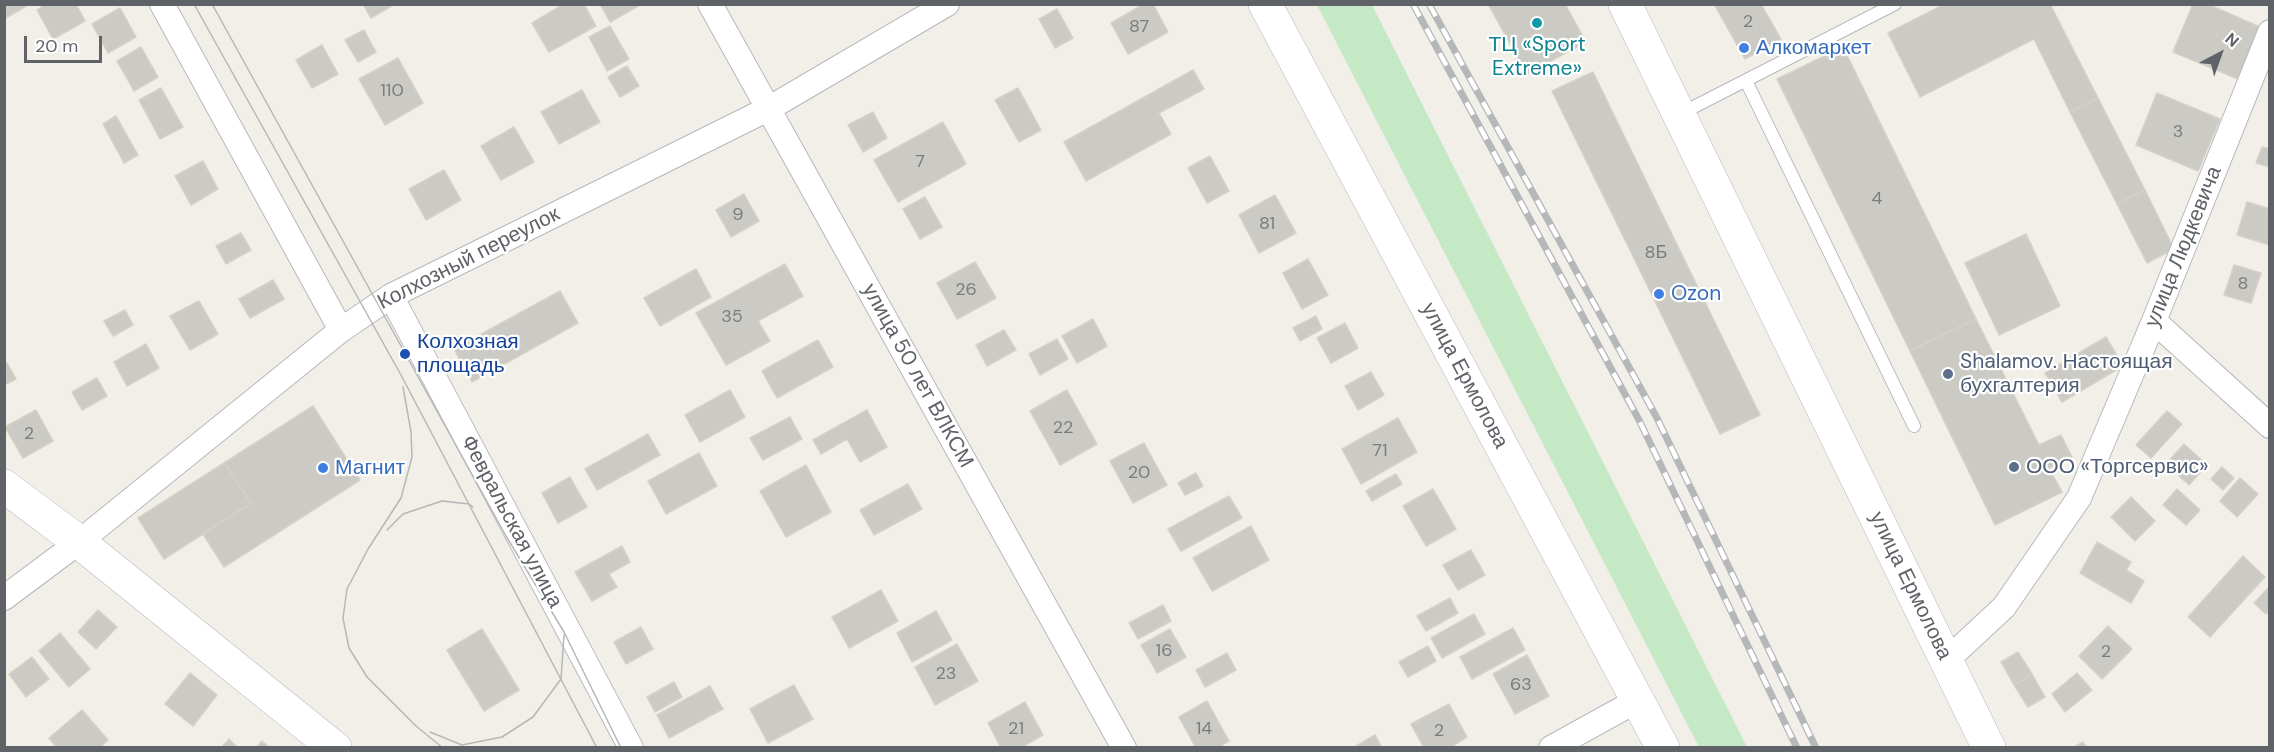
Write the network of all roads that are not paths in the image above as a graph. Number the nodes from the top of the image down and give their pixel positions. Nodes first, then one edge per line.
1 (162, 4) edge
2 (710, 4) edge
3 (947, 4) edge
4 (1265, 4) edge
5 (1625, 4) edge
6 (1895, 4) edge
7 (2270, 32) edge
8 (1746, 81) junction
9 (768, 109) junction
10 (1679, 115) junction
11 (391, 296) junction
12 (2154, 321) junction
13 (341, 330) junction
14 (1914, 426) dead end
15 (2270, 426) edge
16 (4, 486) edge
17 (79, 542) junction
18 (4, 598) edge
19 (1946, 661) junction
20 (1638, 699) junction
21 (334, 747) edge
22 (631, 747) edge
23 (1124, 747) edge
24 (1551, 747) edge
25 (1663, 747) edge
26 (1989, 747) edge

1 - 13 street
2 - 9 street, улица 50 лет ВЛКСМ
3 - 9 street, Колхозный переулок
4 - 20 street, улица Ермолова
5 - 10 street, улица Ермолова
6 - 8 lane
7 - 12 street, улица Людкевича
8 - 10 lane
8 - 14 lane
9 - 11 street, Колхозный переулок
9 - 23 street, улица 50 лет ВЛКСМ
10 - 19 street, улица Ермолова
11 - 13 street, Колхозный переулок
11 - 22 street, Февральская улица
12 - 15 street
12 - 19 street, улица Людкевича
13 - 17 street, Колхозный переулок
16 - 17 street
17 - 18 street, Колхозный переулок
17 - 21 street
19 - 26 street, улица Ермолова
20 - 24 street
20 - 25 street, улица Ермолова

